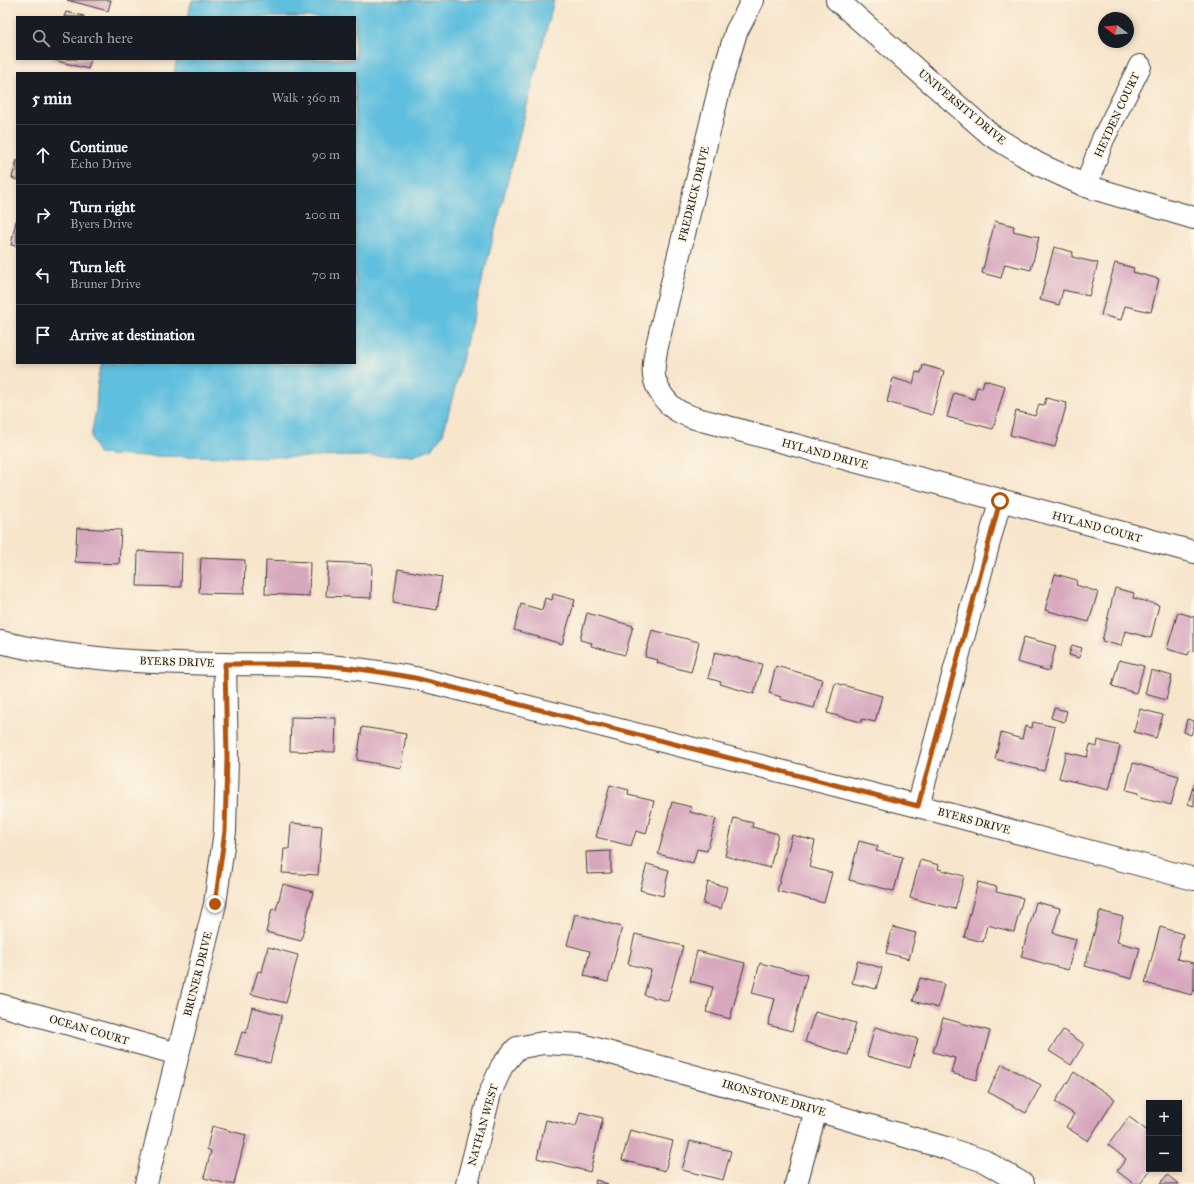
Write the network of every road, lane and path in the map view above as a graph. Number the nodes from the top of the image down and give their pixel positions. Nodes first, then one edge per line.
1 (753, 0) edge
2 (837, 0) edge
3 (1140, 66) dead end
4 (1086, 186) junction
5 (1194, 218) edge
6 (659, 392) joint
7 (1000, 501) junction
8 (1194, 552) edge
9 (0, 642) edge
10 (225, 664) junction
11 (918, 806) junction
12 (1194, 879) edge
13 (0, 1005) edge
14 (517, 1048) joint
15 (178, 1054) junction
16 (816, 1110) junction
17 (146, 1184) edge
18 (467, 1184) edge
19 (796, 1184) edge
20 (1023, 1184) edge

1 - 6 street, FREDRICK DRIVE
2 - 4 street, UNIVERSITY DRIVE
3 - 4 street, HEYDEN COURT
4 - 5 street, UNIVERSITY DRIVE
6 - 7 street, HYLAND DRIVE
7 - 8 street, HYLAND COURT
7 - 11 street
9 - 10 street, BYERS DRIVE
10 - 11 street, BYERS DRIVE
10 - 15 street, BRUNER DRIVE
11 - 12 street, BYERS DRIVE
13 - 15 street, OCEAN COURT
14 - 16 street, IRONSTONE DRIVE
14 - 18 street, NATHAN WEST
15 - 17 street, BRUNER DRIVE
16 - 19 street
16 - 20 street, IRONSTONE DRIVE

